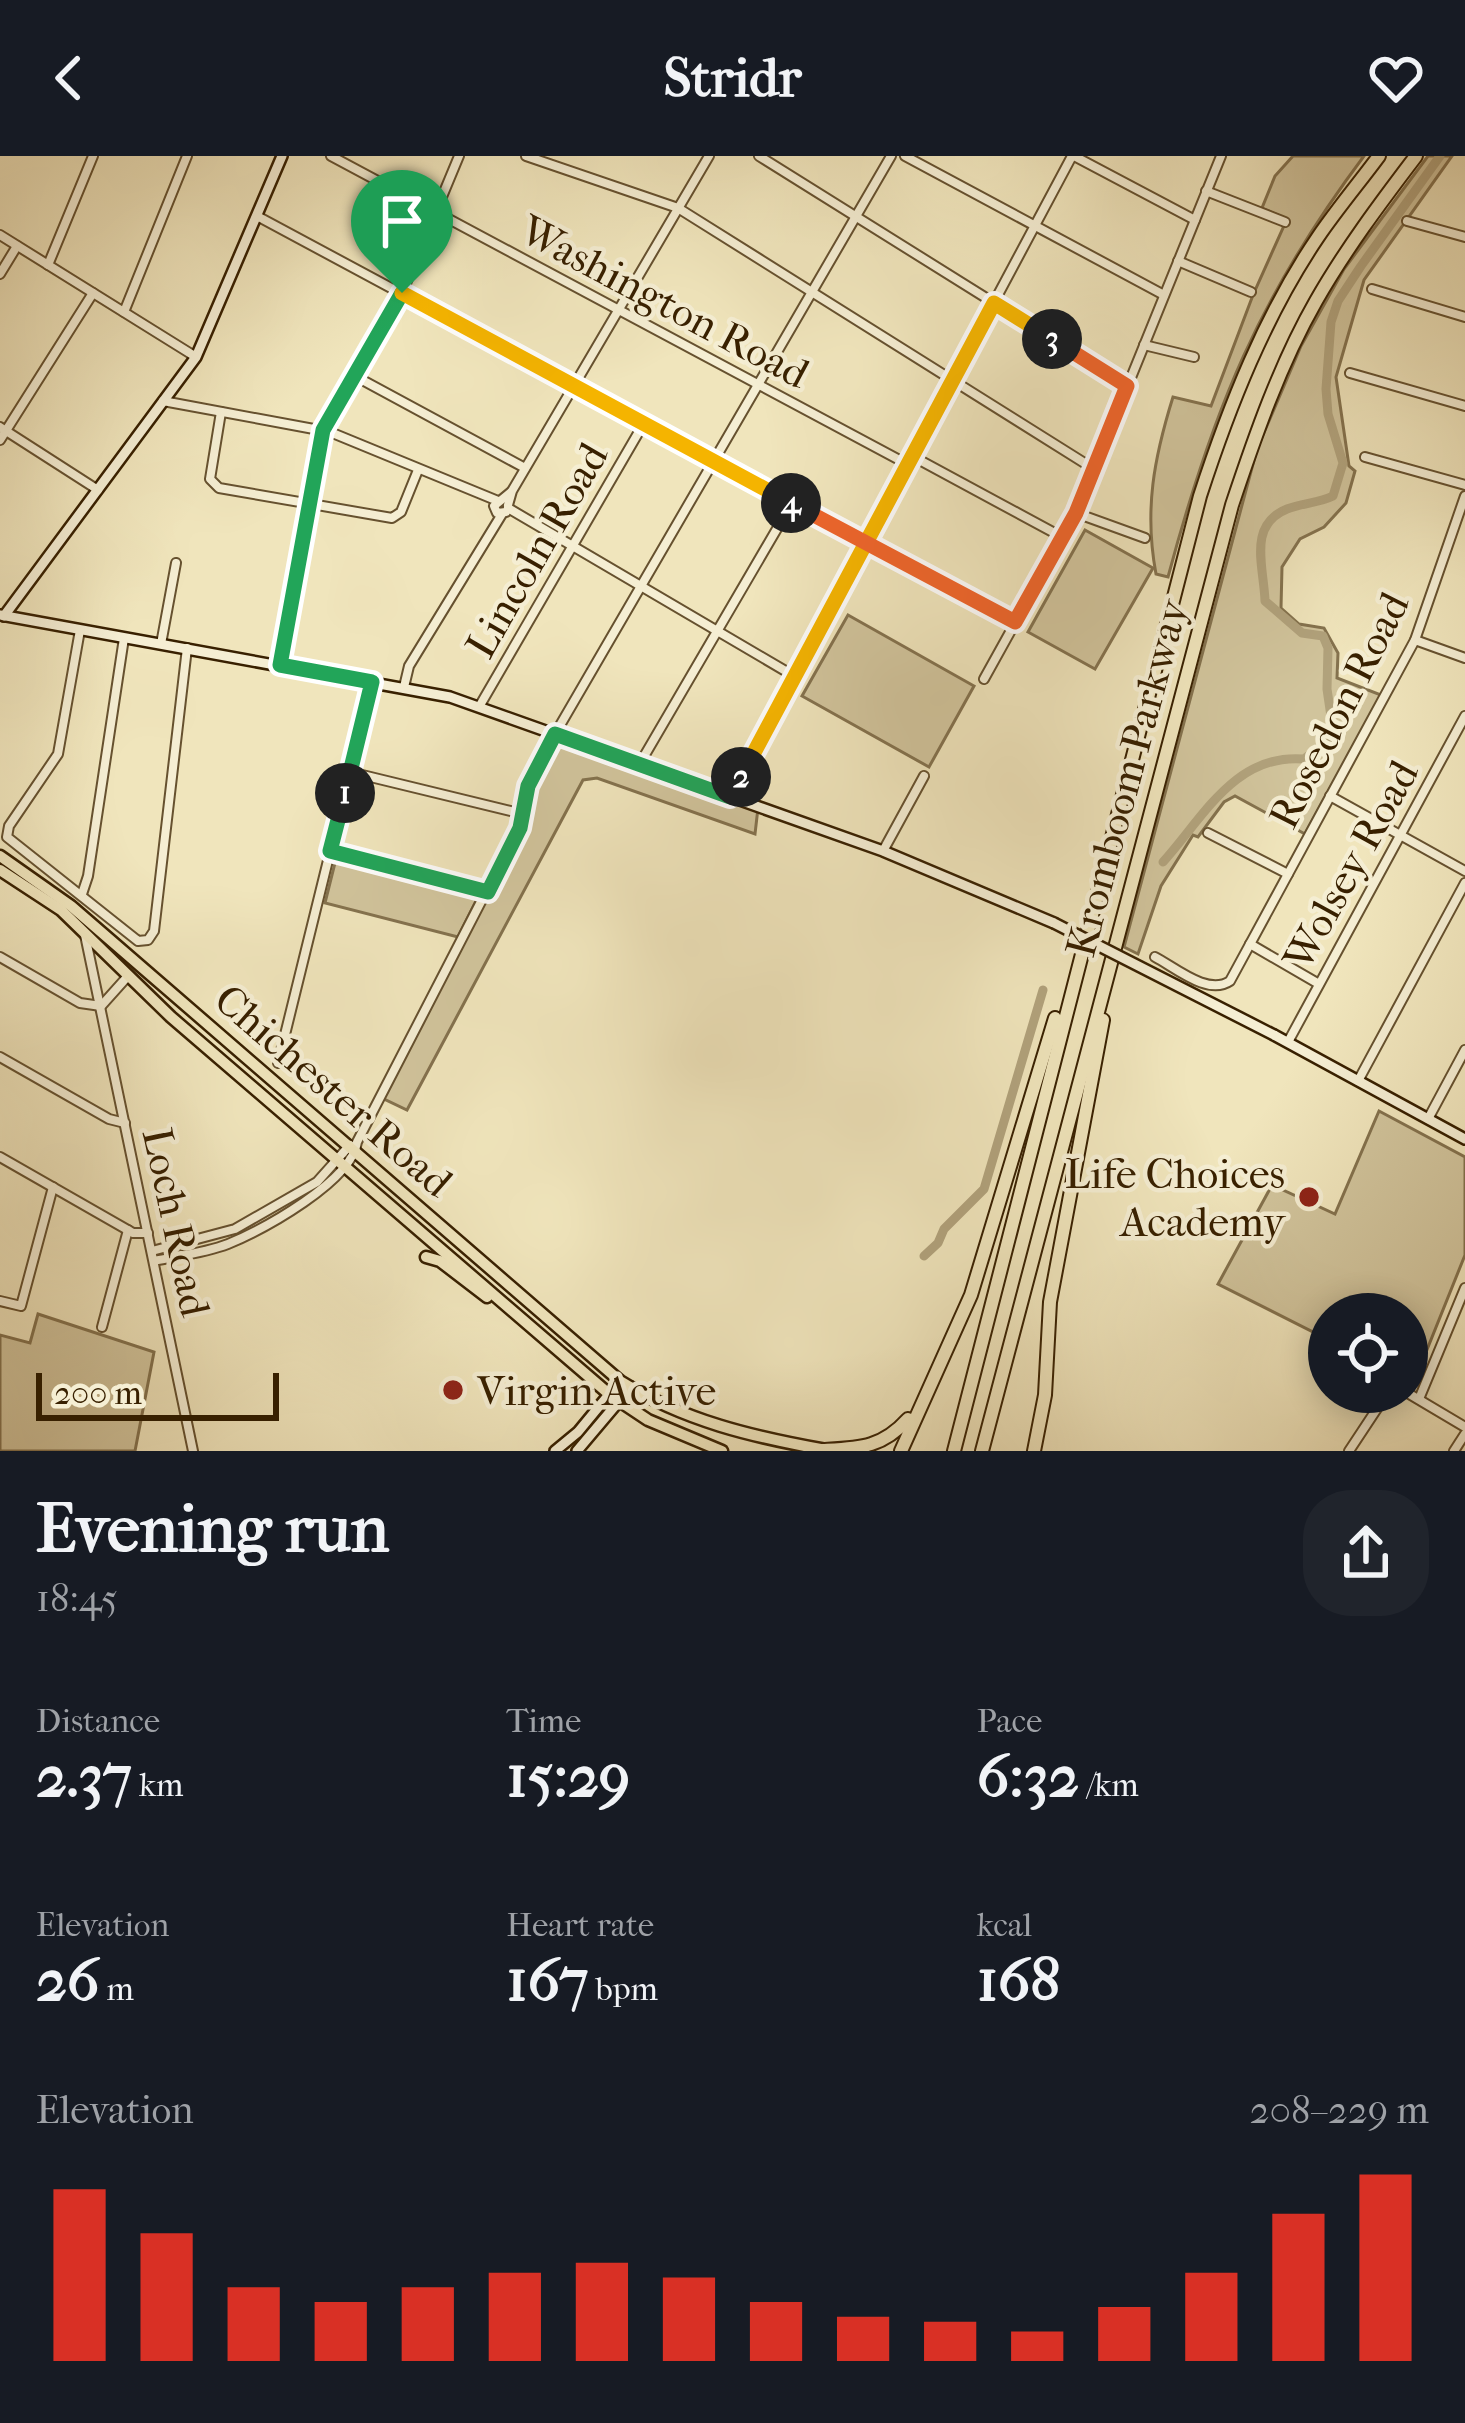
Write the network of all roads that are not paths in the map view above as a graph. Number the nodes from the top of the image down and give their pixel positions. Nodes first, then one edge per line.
1 (93, 156) edge
2 (188, 156) edge
3 (282, 156) edge
4 (331, 156) edge
5 (459, 156) edge
6 (526, 156) edge
7 (709, 156) edge
8 (759, 156) edge
9 (891, 156) edge
10 (905, 156) edge
11 (1073, 156) edge
12 (1221, 156) edge
13 (1379, 156) edge
14 (1416, 156) edge
15 (1207, 191) junction
16 (678, 208) junction
17 (436, 212) junction
18 (257, 215) junction
19 (855, 217) junction
20 (1195, 220) junction
21 (1407, 220) dead end
22 (1285, 222) dead end
23 (1035, 227) junction
24 (0, 235) edge
25 (1465, 237) edge
26 (17, 246) junction
27 (1178, 261) junction
28 (48, 266) junction
29 (0, 274) edge
30 (1372, 290) dead end
31 (93, 292) junction
32 (812, 292) junction
33 (1251, 292) dead end
34 (402, 293) junction
35 (1164, 295) junction
36 (994, 303) junction
37 (618, 310) junction
38 (124, 312) junction
39 (1465, 317) edge
40 (1144, 345) junction
41 (1194, 356) dead end
42 (196, 357) junction
43 (1350, 373) dead end
44 (353, 376) junction
45 (952, 381) junction
46 (758, 384) junction
47 (574, 386) junction
48 (1127, 386) junction
49 (164, 401) junction
50 (1465, 406) edge
51 (221, 412) junction
52 (644, 423) junction
53 (323, 430) junction
54 (2, 432) edge
55 (1365, 457) dead end
56 (910, 460) junction
57 (714, 461) junction
58 (525, 468) junction
59 (418, 470) junction
60 (1094, 470) junction
61 (1465, 485) edge
62 (98, 490) junction
63 (1465, 496) edge
64 (792, 503) junction
65 (309, 505) junction
66 (502, 507) junction
67 (1076, 513) junction
68 (1062, 536) junction
69 (1145, 538) dead end
70 (866, 543) junction
71 (572, 547) junction
72 (176, 563) dead end
73 (640, 586) junction
74 (2, 617) edge
75 (1015, 622) junction
76 (80, 630) junction
77 (717, 632) junction
78 (124, 638) junction
79 (1415, 640) junction
80 (161, 644) junction
81 (187, 648) junction
82 (1465, 658) edge
83 (280, 665) junction
84 (794, 676) junction
85 (983, 679) dead end
86 (372, 682) junction
87 (404, 687) junction
88 (479, 706) junction
89 (1465, 716) edge
90 (555, 734) junction
91 (640, 765) junction
92 (350, 772) junction
93 (924, 776) dead end
94 (1330, 796) junction
95 (730, 797) junction
96 (523, 814) junction
97 (1208, 832) dead end
98 (1400, 835) junction
99 (330, 851) junction
100 (883, 851) junction
101 (0, 856) edge
102 (0, 870) edge
103 (1465, 871) edge
104 (1288, 874) junction
105 (1465, 883) edge
106 (488, 892) junction
107 (82, 894) junction
108 (1124, 919) junction
109 (84, 934) junction
110 (1250, 944) junction
111 (1078, 956) junction
112 (0, 957) edge
113 (1155, 957) dead end
114 (128, 976) junction
115 (1319, 984) junction
116 (101, 1006) junction
117 (1288, 1042) junction
118 (1465, 1050) edge
119 (0, 1058) edge
120 (278, 1063) dead end
121 (1358, 1081) junction
122 (1428, 1119) junction
123 (125, 1123) junction
124 (1465, 1139) edge
125 (353, 1147) junction
126 (0, 1157) edge
127 (342, 1162) junction
128 (53, 1187) junction
129 (128, 1230) junction
130 (148, 1233) junction
131 (153, 1256) junction
132 (426, 1258) dead end
133 (1465, 1288) edge
134 (0, 1301) edge
135 (501, 1301) junction
136 (101, 1327) dead end
137 (1428, 1377) edge
138 (626, 1384) junction
139 (1045, 1395) junction
140 (614, 1398) junction
141 (919, 1405) junction
142 (1428, 1405) edge
143 (1374, 1413) edge
144 (1465, 1431) edge
145 (826, 1450) edge
146 (193, 1451) edge
147 (555, 1451) edge
148 (577, 1451) edge
149 (722, 1451) edge
150 (901, 1451) edge
151 (954, 1451) edge
152 (982, 1451) edge
153 (1034, 1451) edge
154 (1044, 1451) edge
155 (1349, 1451) edge
156 (1454, 1451) edge

1 - 28 street
2 - 38 street
3 - 18 street
4 - 17 street, Washington Road
5 - 17 street
6 - 16 street
7 - 16 street
8 - 19 street
9 - 19 street
10 - 23 street
11 - 20 street
11 - 23 street
12 - 15 street
13 - 111 highway, Kromboom Parkway
14 - 108 highway, Kromboom Parkway
15 - 20 street
15 - 22 street
16 - 32 street
16 - 37 street
17 - 34 street
17 - 37 street, Washington Road
18 - 34 street
18 - 42 street
19 - 32 street
19 - 36 street
20 - 27 street
21 - 25 street
23 - 35 street
23 - 36 street
24 - 26 street
26 - 28 street
26 - 29 street
27 - 33 street
27 - 35 street
28 - 31 street
30 - 39 street
31 - 38 street
31 - 54 street
32 - 45 street
32 - 46 street
34 - 44 street
34 - 47 street
35 - 40 street
36 - 45 street
36 - 48 street
37 - 46 street, Washington Road
37 - 47 street
38 - 42 street
40 - 41 street
40 - 48 street
42 - 49 street
43 - 50 street
44 - 53 street
44 - 58 street
45 - 56 street
45 - 60 street
46 - 56 street, Washington Road
46 - 57 street
47 - 52 street
47 - 58 street
48 - 60 street
49 - 51 street
49 - 62 street
51 - 53 street
51 - 65 street
52 - 57 street
52 - 71 street, Lincoln Road
53 - 59 street
53 - 65 street
54 - 62 street
55 - 61 street
56 - 68 street, Washington Road
56 - 70 street
57 - 64 street
57 - 73 street
58 - 66 street
59 - 65 street
59 - 66 street
60 - 67 street
62 - 74 street
63 - 79 street, Rosedon Road
64 - 70 street
64 - 77 street
65 - 83 street
66 - 71 street
66 - 87 street
67 - 68 street
67 - 69 street
68 - 75 street
70 - 75 street
70 - 84 street
71 - 73 street
71 - 88 street, Lincoln Road
72 - 80 street
73 - 77 street
73 - 90 street
74 - 76 street
75 - 85 street
76 - 78 street
76 - 107 street
77 - 84 street
77 - 91 street
78 - 80 street
78 - 107 street
79 - 82 street
79 - 94 street, Rosedon Road
80 - 81 street
81 - 83 street
81 - 107 street
83 - 86 street
84 - 95 street
86 - 87 street
86 - 92 street
87 - 88 street
88 - 90 street
89 - 98 street, Wolsey Road
90 - 91 street
90 - 96 street
91 - 95 street
92 - 96 street
92 - 99 street
93 - 100 street
94 - 98 street
94 - 104 street, Rosedon Road
95 - 100 street
96 - 106 street
97 - 104 street
98 - 103 street
98 - 115 street, Wolsey Road
99 - 106 street
99 - 120 street
100 - 117 street, bridge
101 - 125 main road, Chichester Road
102 - 109 main road, Chichester Road
104 - 110 street, Rosedon Road
105 - 121 street
106 - 125 street
108 - 139 highway
108 - 152 highway, Kromboom Parkway
109 - 114 main road, Chichester Road
109 - 116 street, Loch Road
110 - 113 street, Rosedon Road
110 - 115 street
111 - 141 highway
111 - 151 highway, Kromboom Parkway
112 - 116 street
114 - 116 street
114 - 127 main road, Chichester Road
115 - 117 street, Wolsey Road
116 - 123 street, Loch Road
117 - 121 street
118 - 122 street
119 - 123 street
121 - 122 street
122 - 124 street
123 - 130 street, Loch Road
125 - 127 street
125 - 138 main road, Chichester Road
126 - 128 street
127 - 131 street
127 - 135 main road, Chichester Road
128 - 129 street
128 - 134 street
129 - 130 street
129 - 136 street
130 - 131 street, Loch Road
131 - 146 street, Loch Road
132 - 135 main road
133 - 137 street
135 - 140 main road, Chichester Road
138 - 140 street
138 - 145 main road, Chichester Road
139 - 153 highway
139 - 154 highway
140 - 147 street
140 - 148 street
140 - 149 main road, Chichester Road
141 - 145 highway
141 - 150 highway
142 - 144 street
143 - 155 street
144 - 156 street

